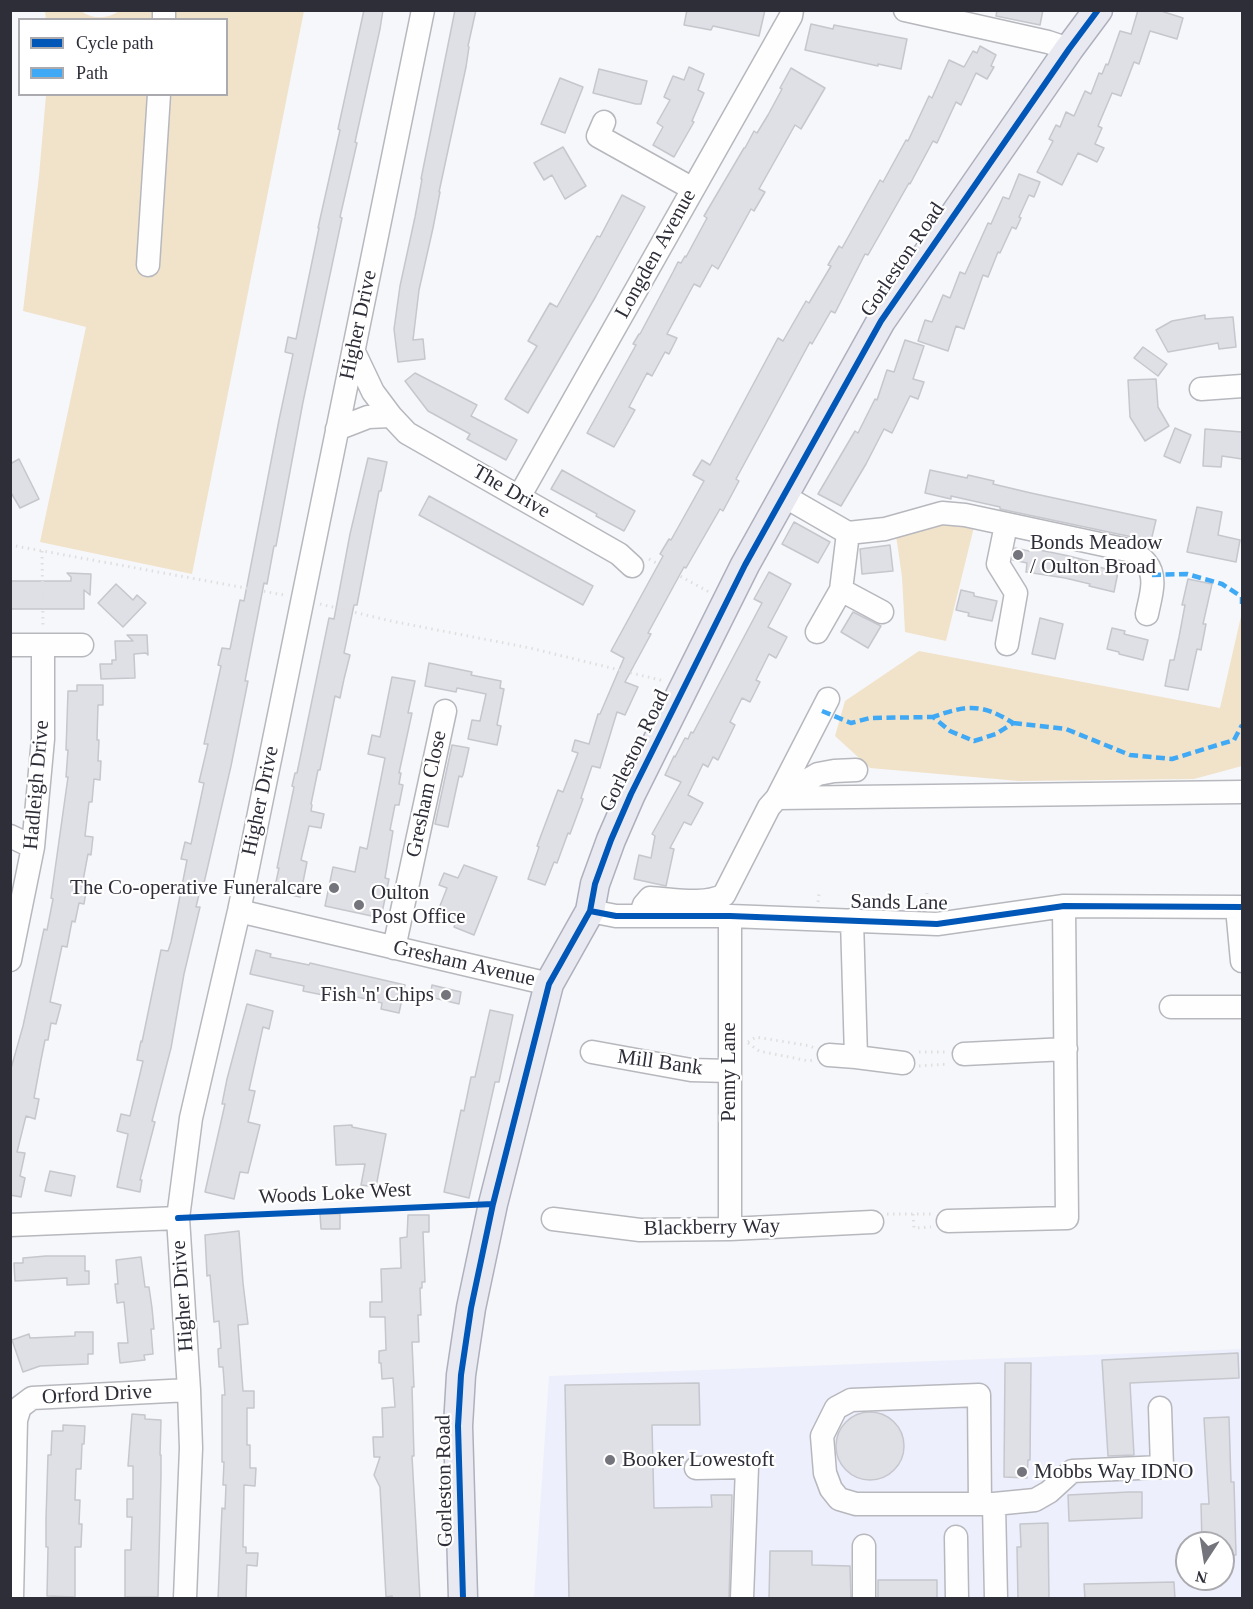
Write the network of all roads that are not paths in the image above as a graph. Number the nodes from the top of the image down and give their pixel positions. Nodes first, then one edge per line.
1 (423, 10) edge
2 (792, 10) edge
3 (905, 10) edge
4 (1098, 10) edge
5 (963, 17) edge
6 (1069, 49) junction
7 (159, 96) edge
8 (604, 122) dead end
9 (693, 189) junction
10 (148, 265) dead end
11 (354, 352) junction
12 (1242, 387) edge
13 (1202, 389) dead end
14 (391, 416) junction
15 (337, 429) junction
16 (784, 496) junction
17 (519, 497) junction
18 (1006, 525) junction
19 (848, 533) junction
20 (632, 566) road end
21 (841, 590) junction
22 (882, 612) dead end
23 (1147, 614) dead end
24 (817, 632) dead end
25 (1007, 644) dead end
26 (10, 645) edge
27 (44, 645) junction
28 (82, 645) dead end
29 (828, 699) dead end
30 (445, 711) dead end
31 (856, 770) dead end
32 (780, 792) junction
33 (1242, 792) edge
34 (10, 836) edge
35 (33, 847) junction
36 (1064, 906) junction
37 (1240, 908) edge
38 (239, 911) junction
39 (590, 911) junction
40 (730, 915) junction
41 (640, 916) junction
42 (852, 920) junction
43 (394, 948) junction
44 (10, 960) edge
45 (1242, 962) edge
46 (549, 984) junction
47 (1171, 1007) dead end
48 (1242, 1007) edge
49 (1066, 1049) junction
50 (592, 1052) dead end
51 (964, 1054) road end
52 (829, 1055) road end
53 (856, 1057) junction
54 (903, 1064) road end
55 (729, 1071) junction
56 (178, 1218) junction
57 (553, 1219) dead end
58 (948, 1221) road end
59 (872, 1222) road end
60 (10, 1225) edge
61 (730, 1229) junction
62 (189, 1390) junction
63 (1160, 1408) dead end
64 (696, 1468) dead end
65 (987, 1504) junction
66 (956, 1537) dead end
67 (864, 1546) dead end
68 (12, 1599) edge
69 (185, 1599) edge
70 (463, 1599) edge
71 (742, 1599) edge
72 (864, 1599) edge
73 (957, 1599) edge
74 (996, 1599) edge

1 - 11 street, Higher Drive
2 - 9 street, Longden Avenue
3 - 5 street
4 - 6 main road, Gorleston Road
5 - 6 street
6 - 16 main road, Gorleston Road
7 - 10 street
8 - 9 street
9 - 17 street, Longden Avenue
11 - 14 street, The Drive
11 - 15 street, Higher Drive
12 - 13 street
14 - 15 street
14 - 17 street, The Drive
15 - 38 street, Higher Drive
16 - 19 street
16 - 39 main road, Gorleston Road
17 - 20 street, The Drive
18 - 19 street
18 - 23 street
18 - 25 street
19 - 21 street
21 - 22 street
21 - 24 street
26 - 27 street
27 - 28 street
27 - 35 street, Hadleigh Drive
29 - 32 street
30 - 43 street, Gresham Close
31 - 32 street
32 - 33 street
32 - 41 street
34 - 35 street
35 - 44 street, Hadleigh Drive
36 - 37 street, Sands Lane
36 - 42 street, Sands Lane
36 - 49 street
37 - 45 street
38 - 43 street, Gresham Avenue
38 - 56 street, Higher Drive
39 - 41 street, Sands Lane
39 - 46 main road, Gorleston Road
40 - 41 street, Sands Lane
40 - 42 street, Sands Lane
40 - 55 street, Penny Lane
42 - 53 street
43 - 46 street, Gresham Avenue
46 - 70 main road, Gorleston Road
47 - 48 street
49 - 51 street
49 - 58 street
50 - 55 street, Mill Bank
52 - 53 street
53 - 54 street
55 - 61 street, Penny Lane
56 - 60 street
56 - 62 street, Higher Drive
57 - 61 street, Blackberry Way
59 - 61 street, Blackberry Way
62 - 68 street, Orford Drive
62 - 69 street, Higher Drive
63 - 65 street
64 - 71 street
65 - 65 street
65 - 74 street
66 - 73 street
67 - 72 street

